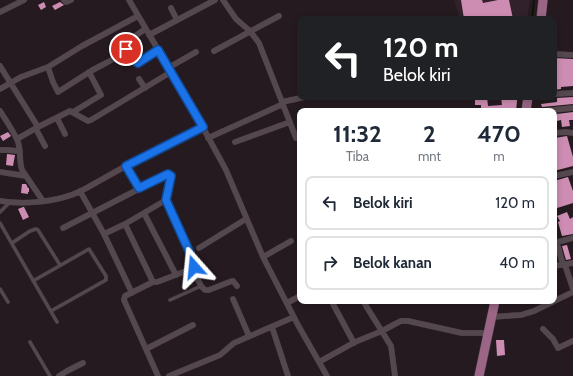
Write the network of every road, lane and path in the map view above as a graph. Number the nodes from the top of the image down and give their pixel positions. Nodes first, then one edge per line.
1 (24, 0) edge
2 (64, 0) edge
3 (70, 0) edge
4 (129, 0) edge
5 (216, 0) edge
6 (223, 0) edge
7 (543, 0) edge
8 (171, 8) dead end
9 (0, 12) edge
10 (138, 16) junction
11 (279, 16) dead end
12 (540, 16) edge
13 (177, 20) junction
14 (145, 29) junction
15 (250, 32) junction
16 (149, 35) junction
17 (128, 46) junction
18 (158, 50) junction
19 (214, 51) dead end
20 (196, 52) dead end
21 (557, 54) edge
22 (573, 55) edge
23 (0, 66) edge
24 (48, 67) junction
25 (169, 70) junction
26 (89, 72) junction
27 (140, 79) dead end
28 (11, 82) junction
29 (145, 88) junction
30 (0, 89) edge
31 (573, 93) edge
32 (557, 94) edge
33 (297, 99) edge
34 (283, 103) junction
35 (573, 108) edge
36 (557, 110) edge
37 (0, 111) edge
38 (73, 112) junction
39 (57, 118) junction
40 (290, 122) junction
41 (203, 127) junction
42 (37, 128) junction
43 (557, 133) edge
44 (573, 133) edge
45 (65, 134) dead end
46 (208, 138) junction
47 (296, 138) dead end
48 (17, 139) junction
49 (235, 142) dead end
50 (45, 146) dead end
51 (0, 150) edge
52 (20, 151) junction
53 (126, 166) junction
54 (0, 172) edge
55 (573, 172) edge
56 (557, 175) edge
57 (26, 176) junction
58 (139, 188) junction
59 (80, 191) junction
60 (166, 200) junction
61 (0, 201) edge
62 (43, 201) junction
63 (10, 202) junction
64 (0, 212) edge
65 (92, 213) junction
66 (144, 213) junction
67 (246, 219) junction
68 (0, 223) edge
69 (124, 224) junction
70 (63, 228) dead end
71 (104, 234) junction
72 (573, 238) edge
73 (291, 241) dead end
74 (12, 243) junction
75 (557, 243) edge
76 (557, 246) edge
77 (200, 248) dead end
78 (263, 257) junction
79 (573, 263) edge
80 (60, 265) junction
81 (564, 265) junction
82 (557, 266) edge
83 (193, 269) junction
84 (176, 276) junction
85 (33, 281) junction
86 (153, 282) junction
87 (200, 286) junction
88 (236, 286) dead end
89 (0, 289) edge
90 (573, 289) edge
91 (132, 292) junction
92 (573, 292) edge
93 (297, 298) edge
94 (170, 300) dead end
95 (233, 300) dead end
96 (557, 300) edge
97 (8, 302) dead end
98 (287, 303) junction
99 (333, 304) dead end
100 (365, 304) edge
101 (494, 304) edge
102 (548, 304) edge
103 (51, 311) junction
104 (294, 317) junction
105 (492, 317) junction
106 (57, 322) dead end
107 (193, 325) dead end
108 (272, 327) junction
109 (543, 329) dead end
110 (382, 331) junction
111 (488, 333) junction
112 (249, 336) junction
113 (573, 341) edge
114 (30, 342) dead end
115 (354, 343) junction
116 (146, 349) junction
117 (319, 362) junction
118 (83, 363) dead end
119 (50, 376) edge
120 (59, 376) edge
121 (158, 376) edge
122 (169, 376) edge
123 (288, 376) edge
124 (327, 376) edge
125 (394, 376) edge
126 (479, 376) edge

1 - 9 street
2 - 3 street
4 - 10 street
5 - 13 street
6 - 15 street
7 - 12 main road
8 - 13 street
10 - 14 street
10 - 24 street
11 - 15 street
13 - 16 street
14 - 16 street
14 - 17 street
15 - 19 street
15 - 34 street
16 - 18 street
17 - 18 street
17 - 26 street
18 - 25 street
20 - 25 street
21 - 22 street
23 - 28 street
24 - 26 street
24 - 28 street
25 - 29 street
25 - 41 street
26 - 38 street
27 - 29 street
28 - 30 street
28 - 42 street
29 - 38 street
31 - 32 street
33 - 34 street
34 - 40 street
34 - 46 street
35 - 36 street
37 - 48 street
38 - 39 street
39 - 42 street
39 - 45 street
40 - 47 street
40 - 49 street
41 - 46 street
41 - 53 street
42 - 48 street
42 - 50 street
43 - 44 street
46 - 67 street
48 - 52 street
51 - 52 street
52 - 57 street
53 - 58 street
53 - 59 street
54 - 57 street
55 - 56 street
57 - 62 street
58 - 60 street
58 - 65 street
59 - 62 street
59 - 65 street
60 - 66 street
60 - 83 street
61 - 63 street
62 - 63 street
63 - 64 lane
65 - 70 street
65 - 71 street
66 - 69 street
66 - 84 street
67 - 77 street
67 - 78 street
68 - 74 lane
69 - 71 street
69 - 86 street
71 - 91 street
72 - 75 street
73 - 78 street
74 - 80 lane
74 - 85 lane
76 - 81 street
78 - 98 street
79 - 81 street
80 - 85 lane
80 - 103 lane
81 - 82 street
81 - 90 street
83 - 84 street
83 - 87 street
84 - 86 street
85 - 103 lane
86 - 91 street
87 - 88 street
87 - 94 lane
89 - 97 lane
91 - 116 street
92 - 96 street
93 - 98 street
95 - 112 street
98 - 104 street
99 - 115 street
100 - 110 street
101 - 105 main road
102 - 105 street
103 - 106 lane
104 - 108 street
104 - 117 street
105 - 111 main road
107 - 116 street
108 - 112 street
108 - 123 street
109 - 113 street
110 - 111 street
110 - 115 street
110 - 125 street
111 - 126 main road
112 - 122 street
114 - 119 lane
115 - 117 street
116 - 121 street
117 - 124 street
118 - 120 street

